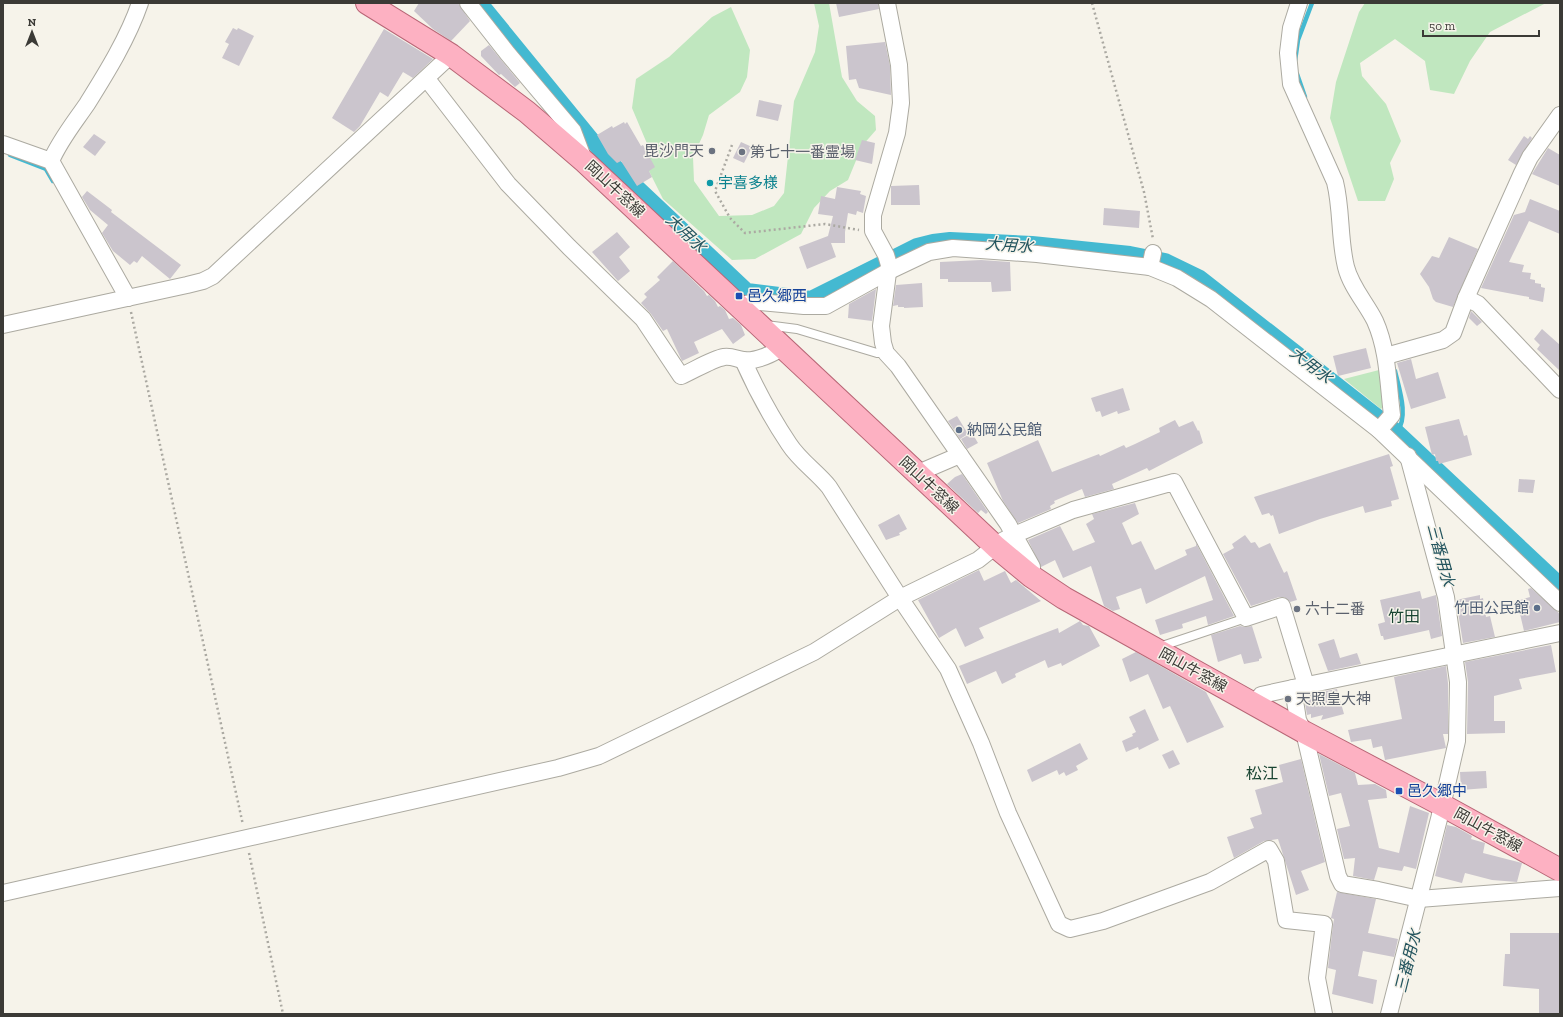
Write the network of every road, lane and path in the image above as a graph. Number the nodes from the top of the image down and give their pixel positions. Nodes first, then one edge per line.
1 (140, 3) edge
2 (367, 3) edge
3 (468, 3) edge
4 (887, 3) edge
5 (1092, 3) edge
6 (1299, 3) edge
7 (451, 55) junction
8 (427, 79) junction
9 (1560, 115) edge
10 (3, 144) edge
11 (732, 145) dead end
12 (52, 161) junction
13 (585, 162) junction
14 (873, 231) junction
15 (1152, 260) junction
16 (888, 264) junction
17 (128, 298) junction
18 (1466, 298) junction
19 (738, 305) junction
20 (3, 325) edge
21 (759, 327) junction
22 (782, 348) junction
23 (886, 353) junction
24 (1386, 356) junction
25 (743, 360) junction
26 (1560, 390) edge
27 (1383, 425) junction
28 (960, 455) junction
29 (1408, 456) junction
30 (920, 476) junction
31 (1014, 535) junction
32 (996, 547) junction
33 (1031, 576) junction
34 (900, 598) junction
35 (1560, 603) edge
36 (1246, 618) junction
37 (1560, 633) edge
38 (1161, 652) junction
39 (1455, 655) junction
40 (1299, 686) junction
41 (1254, 705) junction
42 (1304, 732) junction
43 (1442, 805) junction
44 (246, 838) junction
45 (1560, 870) edge
46 (1560, 888) edge
47 (3, 893) edge
48 (1419, 899) junction
49 (284, 1014) edge
50 (1324, 1014) edge
51 (1389, 1014) edge

1 - 12 street
2 - 7 main road, 岡山牛窓線
3 - 13 street
4 - 14 street
5 - 15 path
6 - 24 street
7 - 8 street
7 - 13 main road, 岡山牛窓線
8 - 17 street
8 - 25 street
9 - 18 street
10 - 12 street
11 - 14 path
12 - 17 street
13 - 19 main road, 岡山牛窓線
14 - 16 street
15 - 16 street
15 - 27 street
16 - 19 street
16 - 23 street
17 - 20 street
17 - 44 path
18 - 24 street
18 - 26 street
19 - 21 main road, 岡山牛窓線
21 - 22 main road, 岡山牛窓線
21 - 23 lane
22 - 25 street
22 - 30 main road, 岡山牛窓線
23 - 28 street
24 - 27 street
25 - 34 street
27 - 29 street
28 - 30 street
28 - 31 street
29 - 35 street
29 - 39 street
30 - 32 main road, 岡山牛窓線
31 - 32 street
31 - 33 street
31 - 36 street
32 - 33 main road, 岡山牛窓線
32 - 34 street
33 - 38 main road, 岡山牛窓線
34 - 44 street
34 - 50 street
36 - 38 lane
36 - 40 street
37 - 39 street
38 - 41 main road, 岡山牛窓線
39 - 40 street
39 - 43 street
40 - 41 street
40 - 42 street
41 - 42 main road, 岡山牛窓線
42 - 43 main road, 岡山牛窓線
42 - 48 street
43 - 45 main road, 岡山牛窓線
43 - 48 street
44 - 47 street
44 - 49 path
46 - 48 street
48 - 51 street

